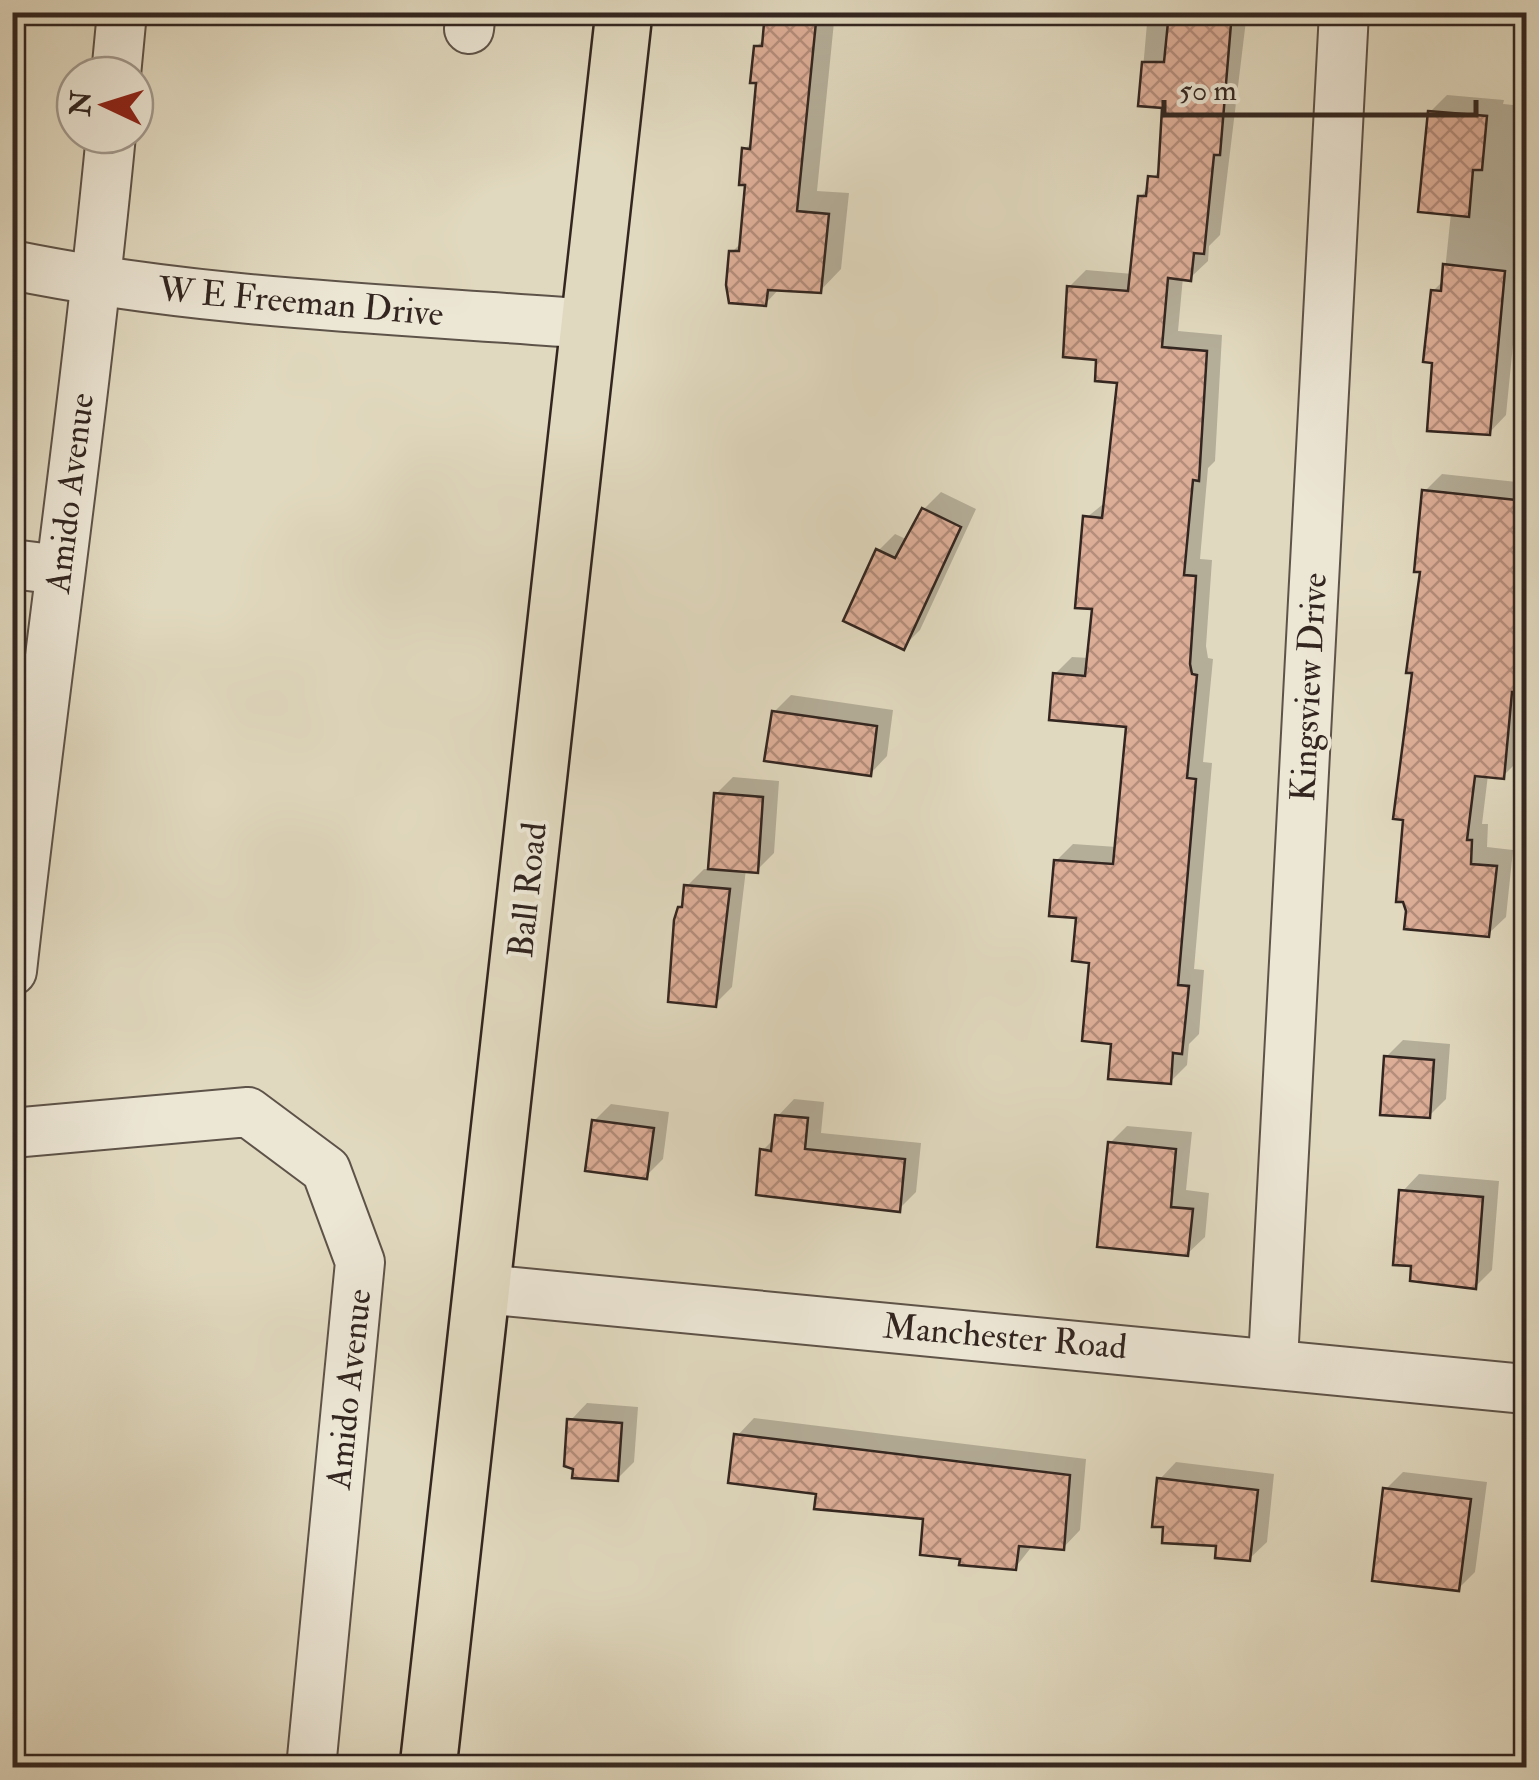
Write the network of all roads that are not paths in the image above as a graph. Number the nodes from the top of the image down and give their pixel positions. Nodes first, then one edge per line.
1 (122, 12) edge
2 (624, 12) edge
3 (1344, 12) edge
4 (118, 55) edge
5 (108, 155) edge
6 (12, 265) edge
7 (98, 282) junction
8 (590, 324) junction
9 (12, 564) edge
10 (60, 570) junction
11 (12, 971) edge
12 (12, 1133) edge
13 (482, 1288) junction
14 (1273, 1361) junction
15 (1526, 1388) edge
16 (311, 1768) edge
17 (428, 1768) edge

1 - 4 street
2 - 8 main road, Ball Road
3 - 14 street, Kingsview Drive
5 - 7 street, Amido Avenue
6 - 7 street, W E Freeman Drive
7 - 8 street, W E Freeman Drive
7 - 10 street, Amido Avenue
8 - 13 main road, Ball Road
9 - 10 street
10 - 11 street, Amido Avenue
12 - 16 street, Amido Avenue
13 - 14 street, Manchester Road
13 - 17 main road, Ball Road
14 - 15 street, Manchester Road

